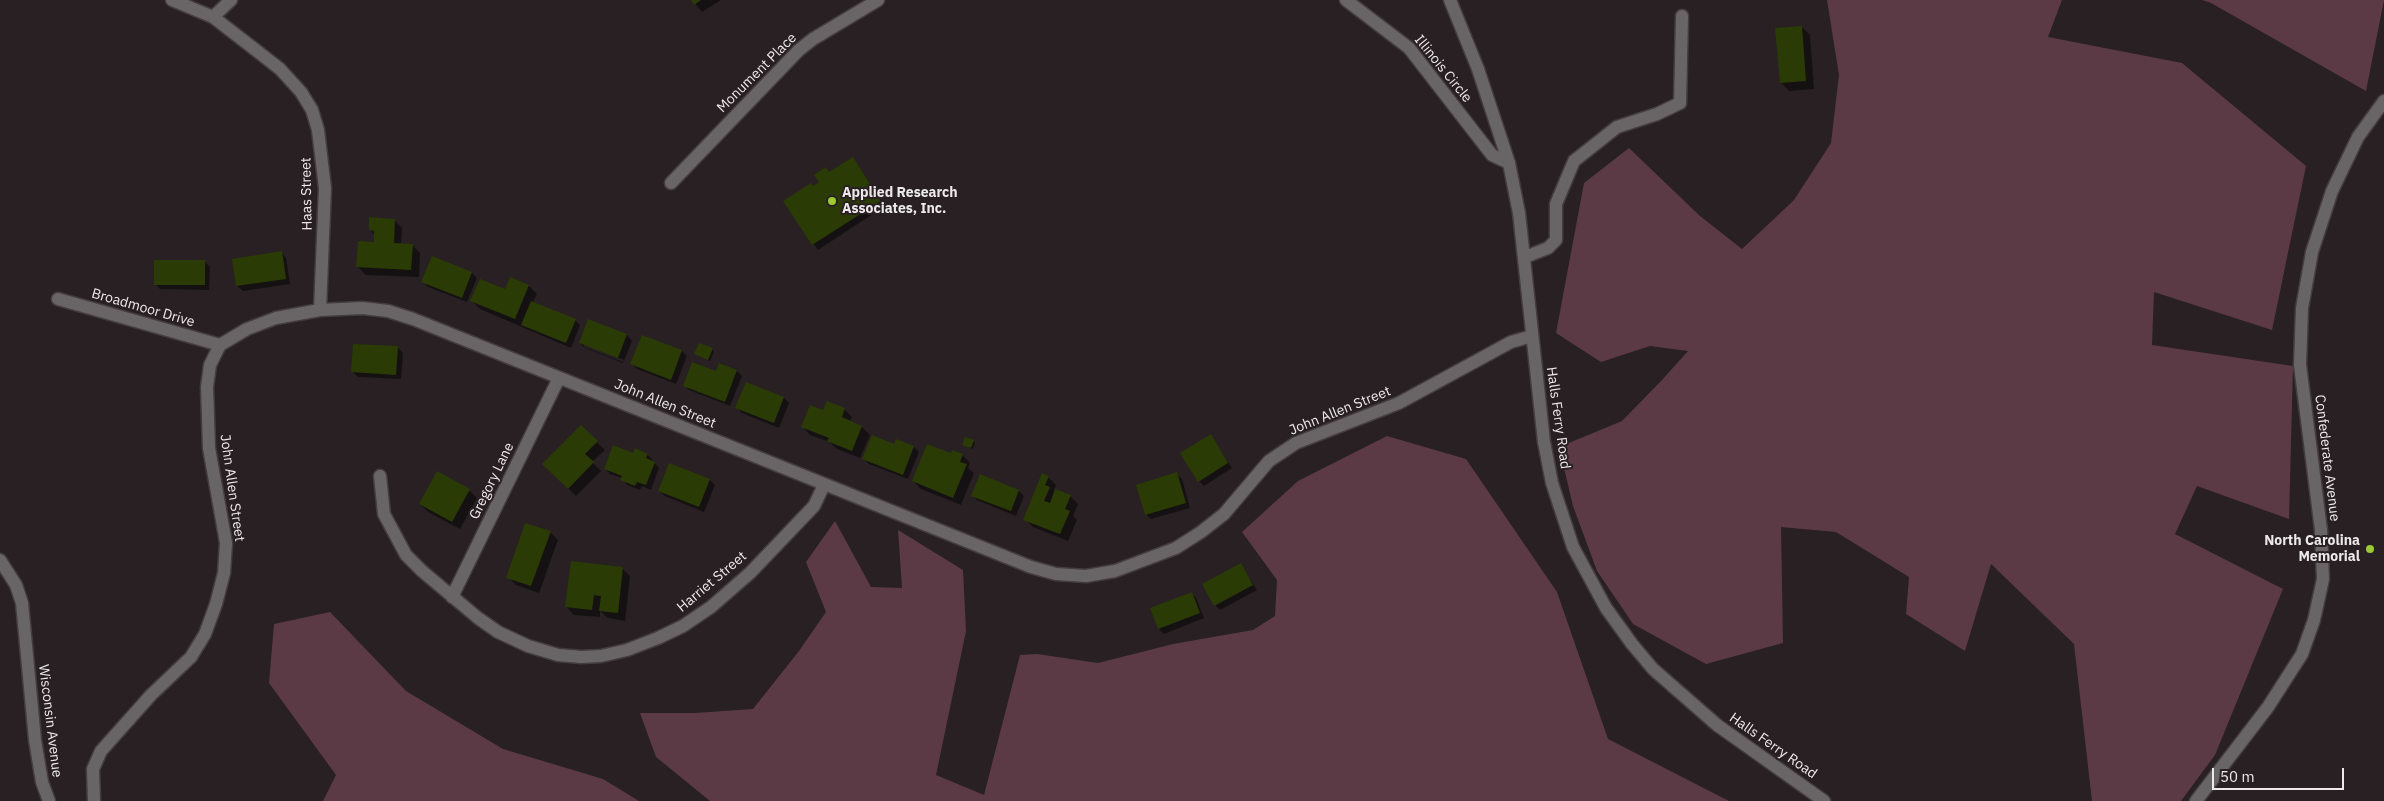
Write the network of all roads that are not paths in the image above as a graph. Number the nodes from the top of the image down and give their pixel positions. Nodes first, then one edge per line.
1 (172, 0) edge
2 (231, 0) edge
3 (878, 0) edge
4 (1346, 0) edge
5 (1450, 0) edge
6 (1682, 16) dead end
7 (213, 17) junction
8 (2384, 100) edge
9 (1509, 163) junction
10 (671, 183) dead end
11 (1525, 257) junction
12 (58, 300) dead end
13 (320, 310) junction
14 (1532, 336) junction
15 (220, 345) junction
16 (559, 378) junction
17 (380, 476) dead end
18 (824, 485) junction
19 (0, 560) edge
20 (452, 597) junction
21 (49, 801) edge
22 (94, 801) edge
23 (1824, 801) edge
24 (2196, 801) edge

1 - 7 street, Haas Street
2 - 7 street
3 - 10 street, Monument Place
4 - 9 street, Illinois Circle
5 - 9 street, Halls Ferry Road
6 - 11 street
7 - 13 street, Haas Street
8 - 24 street, Confederate Avenue
9 - 11 street, Halls Ferry Road
11 - 14 street, Halls Ferry Road
12 - 15 street, Broadmoor Drive
13 - 15 street, John Allen Street
13 - 16 street, John Allen Street
14 - 18 street, John Allen Street
14 - 23 street, Halls Ferry Road
15 - 22 street, John Allen Street
16 - 18 street, John Allen Street
16 - 20 street, Gregory Lane
17 - 20 street, Harriet Street
18 - 20 street, Harriet Street
19 - 21 street, Wisconsin Avenue

